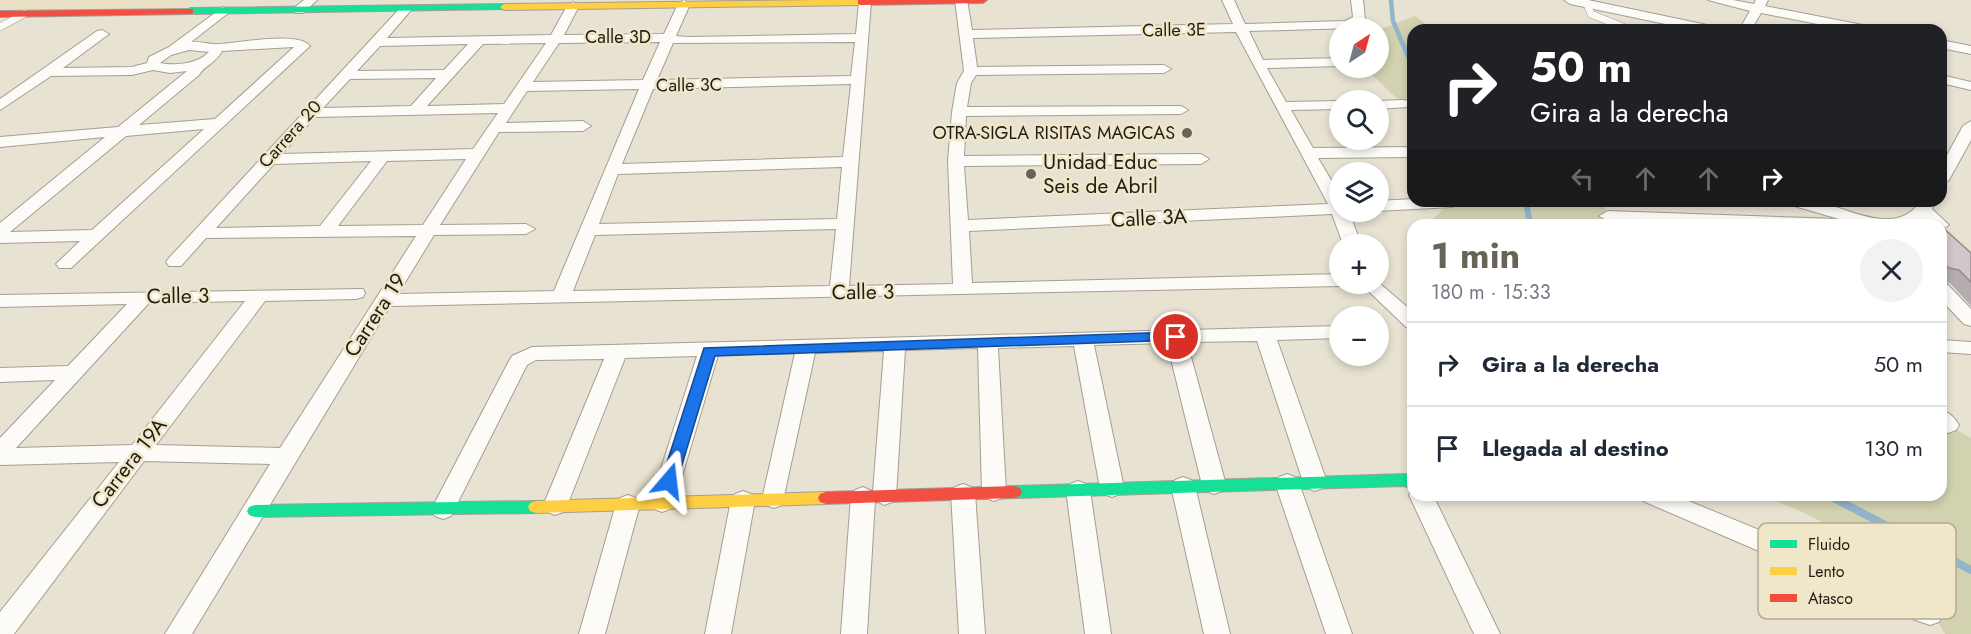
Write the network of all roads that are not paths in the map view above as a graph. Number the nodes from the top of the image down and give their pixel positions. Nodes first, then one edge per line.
1 (311, 0) edge
2 (961, 0) edge
3 (983, 0) edge
4 (1228, 0) edge
5 (1357, 0) edge
6 (1570, 0) edge
7 (1714, 0) edge
8 (802, 1) edge
9 (865, 2) junction
10 (575, 3) edge
11 (684, 4) junction
12 (1587, 4) junction
13 (1760, 5) edge
14 (397, 6) edge
15 (299, 10) junction
16 (223, 11) junction
17 (1624, 12) junction
18 (0, 14) edge
19 (24, 14) junction
20 (1614, 24) joint
21 (1683, 24) edge
22 (1748, 24) edge
23 (1842, 24) edge
24 (0, 27) edge
25 (1241, 29) junction
26 (102, 34) dead end
27 (968, 34) junction
28 (556, 38) junction
29 (671, 39) junction
30 (862, 39) junction
31 (478, 40) junction
32 (375, 42) junction
33 (1947, 45) edge
34 (215, 49) junction
35 (172, 50) junction
36 (1971, 50) edge
37 (1329, 62) edge
38 (1258, 64) junction
39 (197, 65) junction
40 (153, 66) junction
41 (1164, 69) dead end
42 (971, 71) junction
43 (47, 72) junction
44 (447, 74) junction
45 (344, 75) junction
46 (858, 80) junction
47 (1947, 80) edge
48 (647, 86) junction
49 (1971, 86) edge
50 (521, 87) junction
51 (1403, 104) dead end
52 (1329, 105) edge
53 (1389, 105) edge
54 (0, 106) edge
55 (1283, 106) junction
56 (507, 108) junction
57 (415, 110) junction
58 (1181, 110) dead end
59 (959, 112) junction
60 (309, 113) junction
61 (217, 123) junction
62 (583, 126) dead end
63 (1971, 126) edge
64 (495, 128) junction
65 (122, 131) junction
66 (8, 142) edge
67 (1407, 152) edge
68 (0, 153) edge
69 (1308, 153) junction
70 (476, 154) junction
71 (383, 156) junction
72 (267, 159) junction
73 (1201, 159) dead end
74 (956, 161) junction
75 (850, 162) junction
76 (612, 169) junction
77 (1947, 169) edge
78 (1329, 192) edge
79 (1407, 205) edge
80 (1389, 206) edge
81 (1817, 207) edge
82 (1926, 207) edge
83 (1329, 210) edge
84 (1608, 216) dead end
85 (1645, 219) edge
86 (1858, 219) edge
87 (1912, 219) edge
88 (844, 224) junction
89 (958, 226) junction
90 (526, 229) dead end
91 (429, 230) junction
92 (588, 230) junction
93 (0, 232) edge
94 (325, 232) junction
95 (1947, 232) edge
96 (201, 233) junction
97 (95, 235) junction
98 (0, 238) edge
99 (1956, 240) edge
100 (175, 261) dead end
101 (65, 264) dead end
102 (1329, 280) edge
103 (963, 289) junction
104 (356, 292) dead end
105 (839, 292) junction
106 (1381, 294) edge
107 (261, 295) junction
108 (562, 295) junction
109 (1947, 295) edge
110 (144, 297) junction
111 (386, 300) junction
112 (0, 301) edge
113 (1407, 318) edge
114 (1971, 320) edge
115 (1329, 332) edge
116 (1265, 334) junction
117 (1176, 337) junction
118 (1083, 340) junction
119 (988, 342) junction
120 (895, 345) junction
121 (1947, 346) edge
122 (806, 348) junction
123 (1971, 348) edge
124 (709, 351) junction
125 (616, 354) junction
126 (72, 373) junction
127 (0, 375) edge
128 (0, 452) edge
129 (136, 453) junction
130 (286, 456) junction
131 (0, 457) edge
132 (1407, 480) edge
133 (1316, 482) junction
134 (1287, 483) junction
135 (1214, 485) junction
136 (1183, 486) junction
137 (1112, 489) junction
138 (1078, 490) junction
139 (994, 492) junction
140 (963, 493) junction
141 (873, 496) junction
142 (774, 499) junction
143 (743, 500) junction
144 (1424, 501) edge
145 (1665, 501) edge
146 (662, 503) junction
147 (628, 504) junction
148 (555, 506) junction
149 (442, 510) junction
150 (255, 511) junction
151 (1758, 540) edge
152 (0, 632) edge
153 (178, 634) edge
154 (592, 634) edge
155 (718, 634) edge
156 (854, 634) edge
157 (972, 634) edge
158 (1098, 634) edge
159 (1217, 634) edge
160 (1339, 634) edge
161 (1487, 634) edge

1 - 15 street
2 - 3 street
2 - 9 street
2 - 27 street
4 - 25 street
5 - 25 street, Calle 3E
6 - 12 street
7 - 13 street
8 - 9 street
8 - 11 street
9 - 30 street
10 - 11 street
10 - 14 street
10 - 28 street, Carrera 19
11 - 29 street
12 - 17 street
12 - 20 lane
13 - 22 street
13 - 23 street
14 - 15 street
14 - 32 street, Carrera 20
15 - 16 street
16 - 19 street
16 - 35 street
17 - 20 lane
17 - 21 street
18 - 19 street
19 - 24 lane
25 - 27 street, Calle 3E
25 - 38 street
26 - 43 street
27 - 42 street
28 - 29 street, Calle 3D
28 - 31 street, Calle 3D
28 - 50 street, Carrera 19
29 - 30 street, Calle 3D
29 - 48 street
30 - 46 street
31 - 32 street, Calle 3D
31 - 44 street
32 - 45 street, Carrera 20
33 - 36 street
34 - 35 street
34 - 39 street
34 - 61 street
35 - 40 street
37 - 38 street
38 - 55 street
39 - 40 street
39 - 65 street
40 - 43 street
41 - 42 street
42 - 59 street
43 - 54 street
44 - 45 street
44 - 57 street
45 - 60 street, Carrera 20
46 - 48 street, Calle 3C
46 - 75 street
47 - 49 street
48 - 50 street, Calle 3C
48 - 76 street
50 - 56 street, Carrera 19
51 - 53 street
52 - 55 street
55 - 69 street
56 - 57 street
56 - 64 street, Carrera 19
57 - 60 street
58 - 59 street
59 - 74 street
60 - 72 street, Carrera 20
61 - 65 street
61 - 97 street
62 - 64 street
63 - 77 street
64 - 70 street, Carrera 19
65 - 66 street
65 - 93 street
66 - 68 street
67 - 69 street
69 - 78 street
70 - 71 street
70 - 91 street, Carrera 19
71 - 72 street
71 - 94 street
72 - 96 street, Carrera 20
73 - 74 street
74 - 89 street
75 - 76 street
75 - 88 street
76 - 92 street
79 - 80 street
81 - 86 street
82 - 87 street
83 - 89 street, Calle 3A
84 - 85 street
88 - 92 street
88 - 105 street
89 - 103 street
90 - 91 street
91 - 94 street
91 - 111 street, Carrera 19
92 - 108 street
94 - 96 street
95 - 99 street
96 - 100 street, Carrera 20
97 - 98 street
97 - 101 street
102 - 103 street, Calle 3
103 - 105 street, Calle 3
104 - 107 street, Calle 3
105 - 108 street, Calle 3
106 - 113 street
107 - 110 street, Calle 3
107 - 129 street, Carrera 19A
108 - 111 street, Calle 3
109 - 114 street
110 - 112 street, Calle 3
110 - 126 street
111 - 130 street, Carrera 19
115 - 116 street
116 - 117 street
116 - 133 street
117 - 118 street
117 - 135 street
118 - 119 street
118 - 137 street
119 - 120 street
119 - 139 street
120 - 122 street
120 - 141 street
121 - 123 street
122 - 124 street
122 - 142 street
124 - 125 street
124 - 146 street
125 - 148 street
125 - 149 street
126 - 127 street
126 - 128 street
129 - 130 street
129 - 131 street
129 - 152 street, Carrera 19A
130 - 150 street, Carrera 19
132 - 133 street
133 - 134 street
134 - 135 street
134 - 160 street
135 - 136 street
136 - 137 street
136 - 159 street
137 - 138 street
138 - 139 street
138 - 158 street
139 - 140 street
140 - 141 street
140 - 157 street
141 - 142 street
141 - 156 street
142 - 143 street
143 - 146 street
143 - 155 street
144 - 161 street
145 - 151 street
146 - 147 street
147 - 148 street
147 - 154 street
148 - 149 street
149 - 150 street
150 - 153 street, Carrera 19

